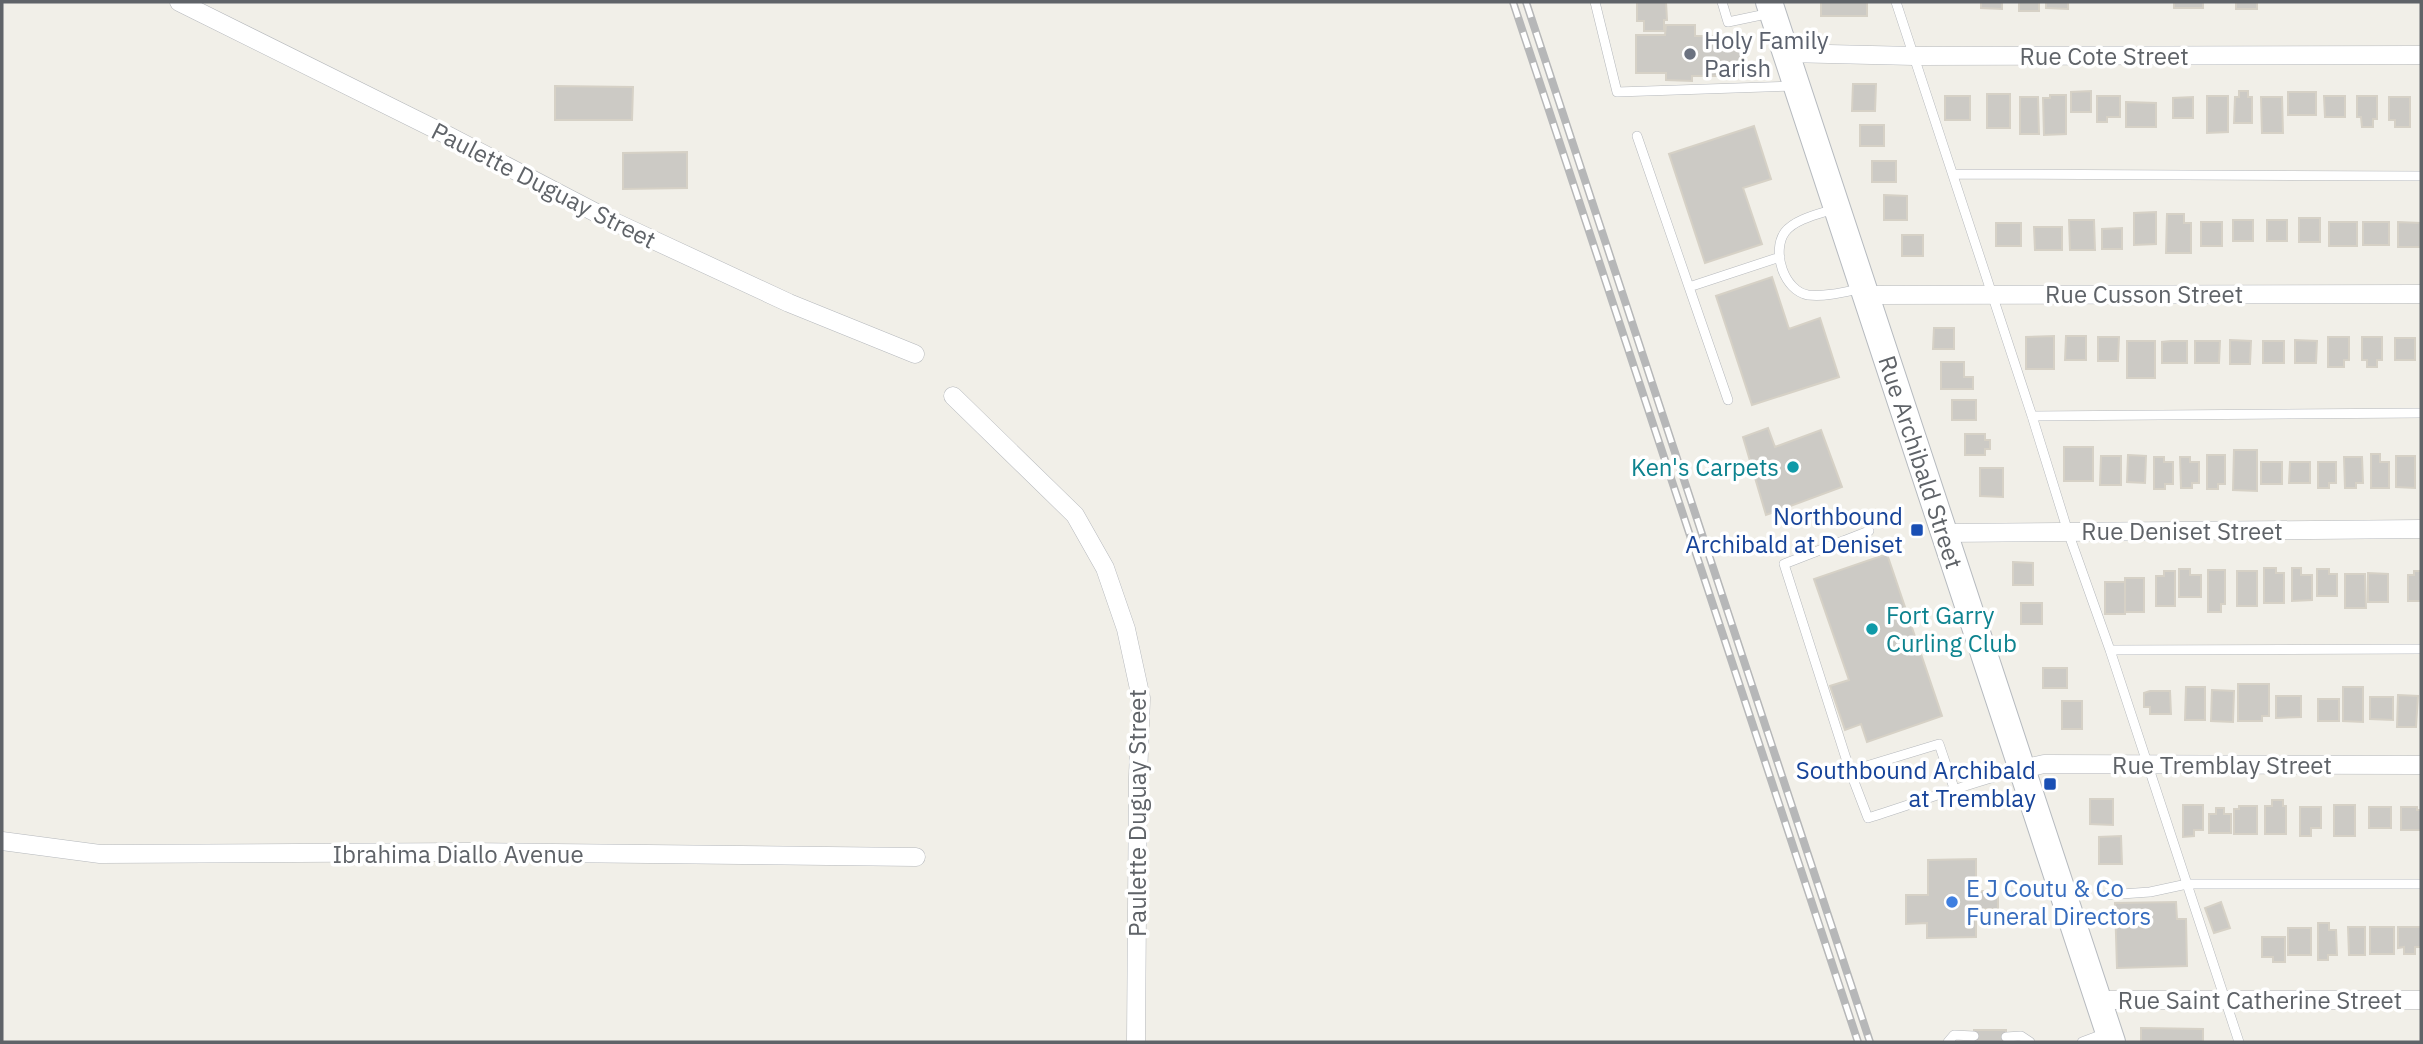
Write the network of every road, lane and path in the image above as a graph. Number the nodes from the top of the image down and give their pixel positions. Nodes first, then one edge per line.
1 (179, 2) edge
2 (1595, 2) edge
3 (1722, 2) edge
4 (1896, 2) edge
5 (1771, 7) edge
6 (1786, 53) junction
7 (2421, 55) edge
8 (1914, 56) junction
9 (1797, 86) junction
10 (1637, 136) dead end
11 (1952, 174) junction
12 (2421, 176) edge
13 (1837, 208) junction
14 (1780, 257) junction
15 (1689, 287) junction
16 (1865, 292) junction
17 (1992, 294) junction
18 (2421, 294) edge
19 (915, 354) dead end
20 (953, 396) dead end
21 (1728, 400) dead end
22 (2421, 413) edge
23 (2032, 416) junction
24 (2421, 529) edge
25 (1869, 531) dead end
26 (2068, 532) junction
27 (1944, 533) junction
28 (2421, 649) edge
29 (2110, 650) junction
30 (2147, 765) junction
31 (2421, 765) edge
32 (2023, 769) junction
33 (1850, 771) junction
34 (1955, 791) junction
35 (2, 841) edge
36 (916, 857) dead end
37 (2187, 884) junction
38 (2421, 884) edge
39 (2107, 895) dead end
40 (2098, 1000) junction
41 (2225, 1000) junction
42 (2421, 1000) edge
43 (1974, 1036) dead end
44 (2006, 1037) dead end
45 (2110, 1037) edge
46 (1136, 1042) edge
47 (1948, 1042) edge
48 (2030, 1042) edge
49 (2082, 1042) edge
50 (2239, 1042) edge

1 - 19 street, Paulette Duguay Street
2 - 9 lane
3 - 5 lane
4 - 8 lane
5 - 6 main road, Rue Archibald Street
6 - 8 street, Rue Cote Street
6 - 9 main road, Rue Archibald Street
7 - 8 street, Rue Cote Street
8 - 11 lane
9 - 13 main road, Rue Archibald Street
10 - 15 lane
11 - 12 lane
11 - 17 lane
13 - 14 lane
13 - 16 main road, Rue Archibald Street
14 - 15 lane
14 - 16 lane
15 - 21 lane
16 - 17 street, Rue Cusson Street
16 - 27 main road, Rue Archibald Street
17 - 18 street, Rue Cusson Street
17 - 23 lane
20 - 46 street, Paulette Duguay Street
22 - 23 lane
23 - 26 lane
24 - 26 street, Rue Deniset Street
25 - 33 lane
26 - 27 street, Rue Deniset Street
26 - 29 lane
27 - 32 main road, Rue Archibald Street
28 - 29 lane
29 - 30 lane
30 - 31 street, Rue Tremblay Street
30 - 32 street, Rue Tremblay Street
30 - 37 lane
32 - 34 lane
32 - 40 main road, Rue Archibald Street
33 - 34 lane
33 - 34 lane
35 - 36 street, Ibrahima Diallo Avenue
37 - 38 lane
37 - 39 lane
37 - 41 lane
40 - 41 street, Rue Saint Catherine Street
40 - 45 main road, Rue Archibald Street
41 - 42 street, Rue Saint Catherine Street
41 - 50 lane
43 - 47 lane
44 - 48 lane
45 - 49 lane

